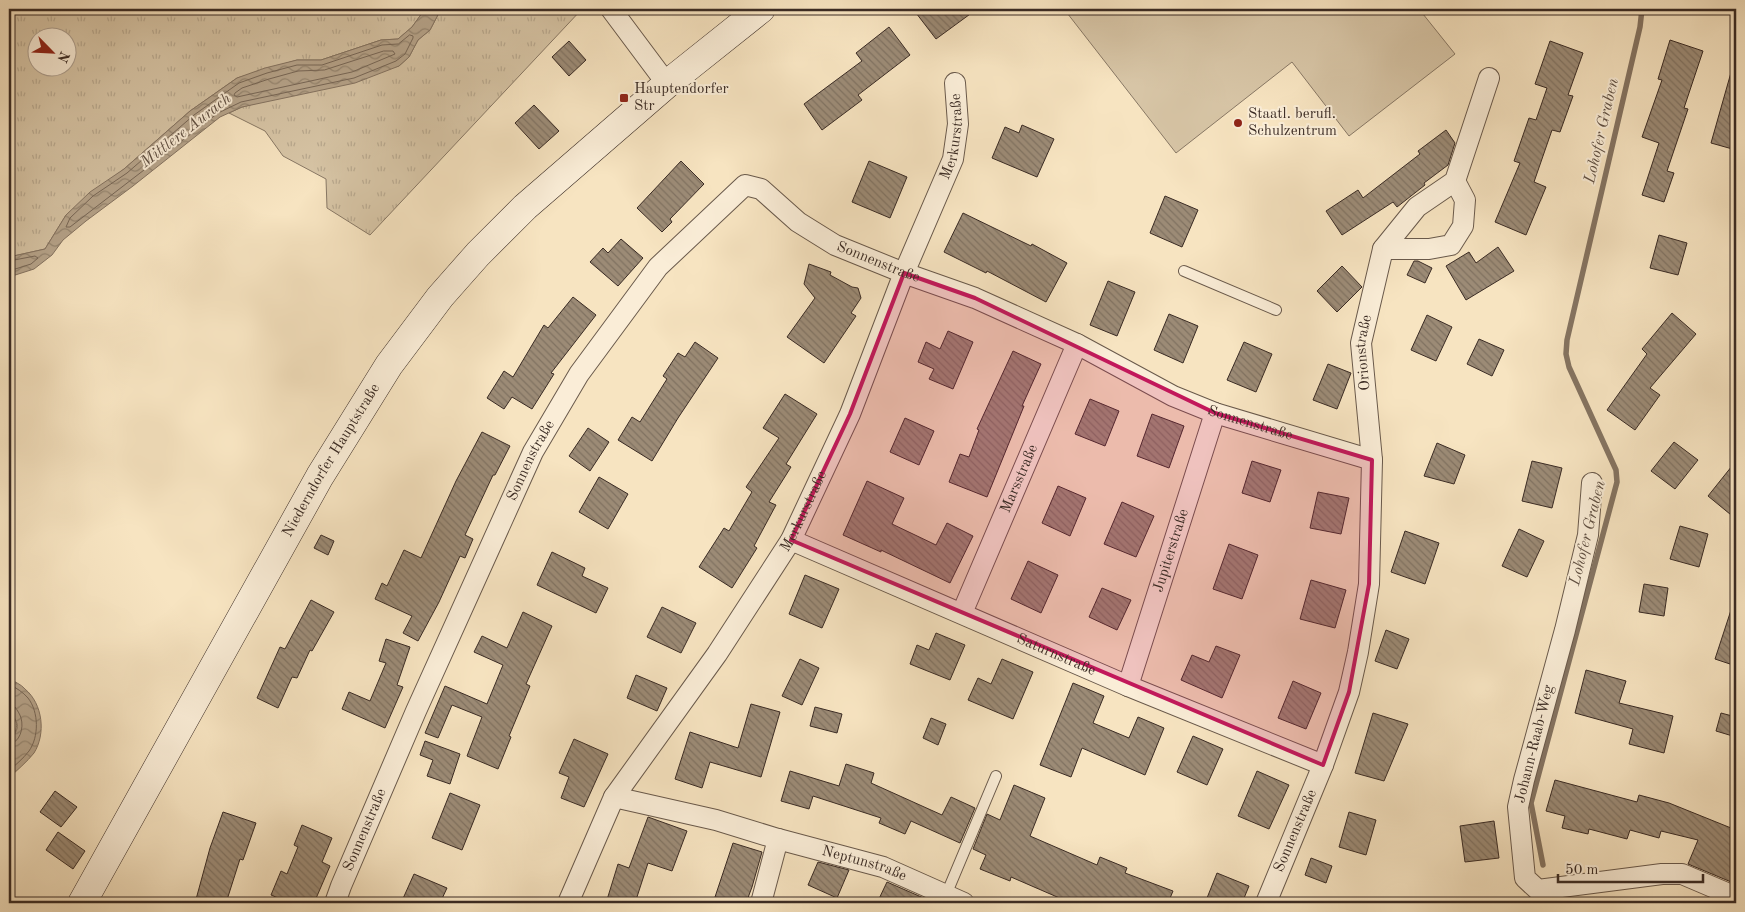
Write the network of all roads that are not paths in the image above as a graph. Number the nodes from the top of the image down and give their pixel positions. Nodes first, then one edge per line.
1 (611, 9) edge
2 (761, 9) edge
3 (1489, 78) dead end
4 (955, 83) dead end
5 (667, 84) junction
6 (1455, 181) junction
7 (1383, 249) junction
8 (1184, 271) dead end
9 (904, 273) junction
10 (1276, 310) dead end
11 (1077, 344) junction
12 (1215, 413) junction
13 (1372, 460) junction
14 (1592, 483) dead end
15 (791, 540) junction
16 (962, 613) junction
17 (1128, 686) junction
18 (1324, 765) junction
19 (996, 776) dead end
20 (614, 797) junction
21 (778, 839) junction
22 (1736, 897) edge
23 (955, 899) edge
24 (82, 903) edge
25 (335, 903) edge
26 (568, 903) edge
27 (761, 903) edge
28 (1266, 903) edge

1 - 5 street
2 - 5 street, Niederndorfer Hauptstraße
3 - 6 street
4 - 9 street, Merkurstraße
5 - 24 street, Niederndorfer Hauptstraße
6 - 7 street, Orionstraße
6 - 7 street
7 - 13 street, Orionstraße
8 - 10 lane
9 - 11 street, Sonnenstraße
9 - 15 street, Merkurstraße
9 - 25 street, Sonnenstraße
11 - 12 street, Sonnenstraße
11 - 16 street, Marsstraße
12 - 13 street, Sonnenstraße
12 - 17 street, Jupiterstraße
13 - 18 street, Sonnenstraße
14 - 22 street, Johann-Raab-Weg
15 - 16 street, Saturnstraße
15 - 20 street, Merkurstraße
16 - 17 street, Saturnstraße
17 - 18 street, Saturnstraße
18 - 28 street, Sonnenstraße
19 - 23 lane, Neptunstraße
20 - 21 street, Neptunstraße
20 - 26 street, Merkurstraße
21 - 23 street, Neptunstraße
21 - 27 street

